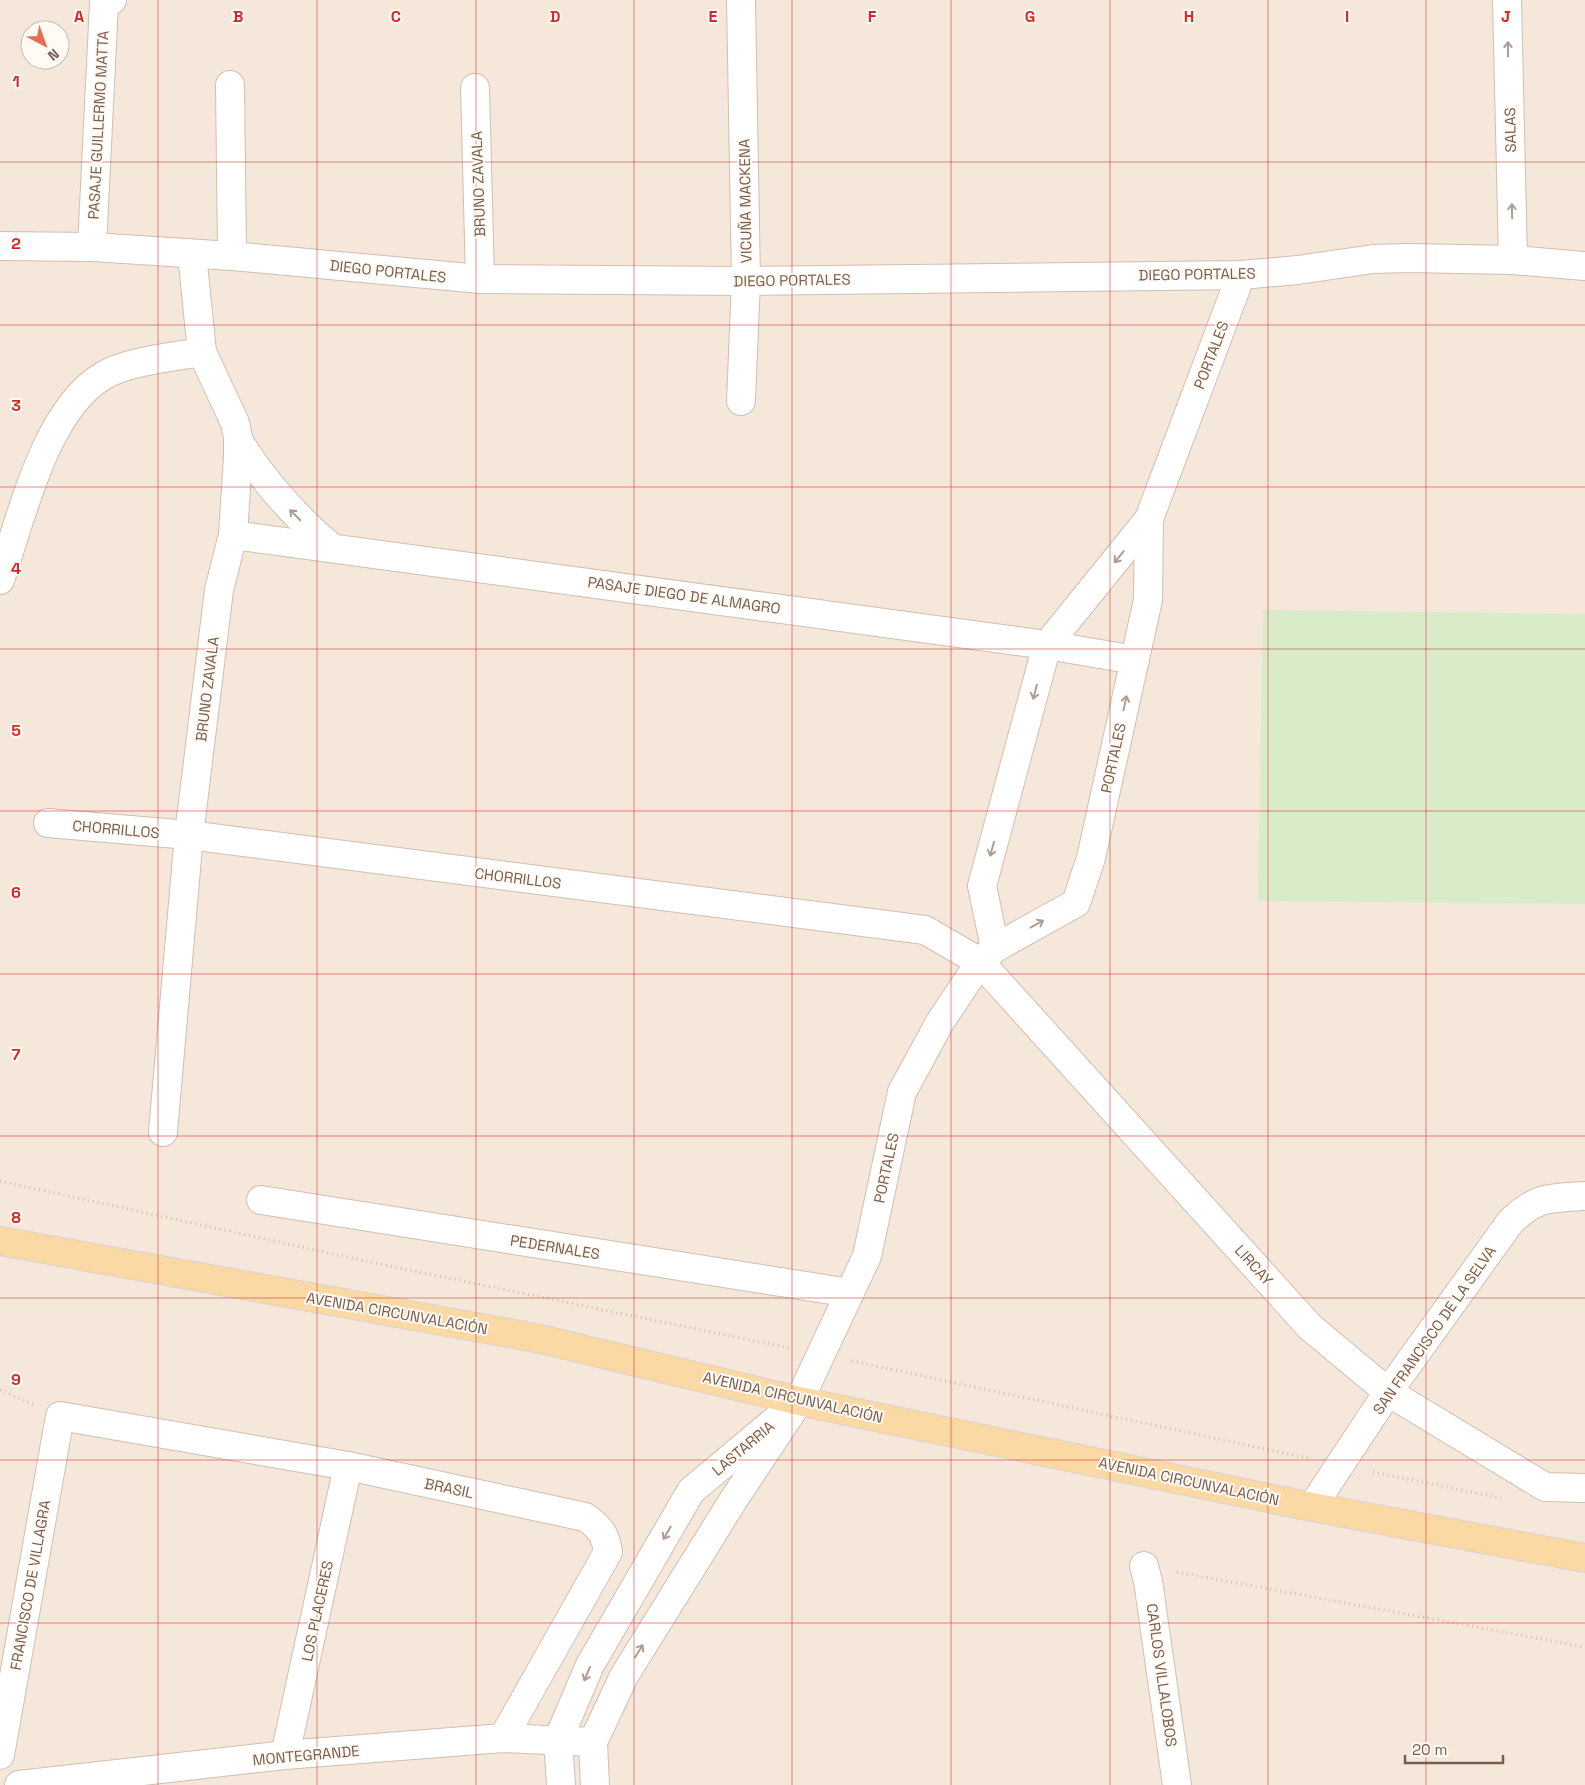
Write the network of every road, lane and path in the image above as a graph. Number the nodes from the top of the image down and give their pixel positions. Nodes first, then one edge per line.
1 (741, 0) edge
2 (1507, 0) edge
3 (108, 2) edge
4 (230, 85) dead end
5 (475, 88) dead end
6 (0, 246) edge
7 (92, 247) junction
8 (192, 254) junction
9 (232, 256) junction
10 (1513, 260) junction
11 (1585, 266) edge
12 (1241, 274) junction
13 (480, 279) junction
14 (746, 281) junction
15 (202, 352) junction
16 (741, 401) dead end
17 (238, 440) junction
18 (1149, 519) junction
19 (233, 535) junction
20 (332, 548) junction
21 (0, 580) edge
22 (1047, 645) junction
23 (1134, 660) junction
24 (48, 823) dead end
25 (189, 835) junction
26 (987, 955) junction
27 (163, 1132) dead end
28 (1585, 1196) edge
29 (261, 1200) dead end
30 (0, 1241) edge
31 (850, 1293) junction
32 (0, 1390) edge
33 (1388, 1392) junction
34 (799, 1401) junction
35 (60, 1416) junction
36 (348, 1466) junction
37 (1585, 1488) edge
38 (1312, 1507) junction
39 (1585, 1558) edge
40 (1144, 1566) joint
41 (1585, 1647) edge
42 (503, 1738) junction
43 (558, 1740) junction
44 (593, 1742) junction
45 (0, 1754) edge
46 (286, 1755) junction
47 (19, 1785) edge
48 (561, 1785) edge
49 (595, 1785) edge
50 (1177, 1785) edge

1 - 14 street, VICUÑA MACKENA
10 -> 2 street, SALAS
3 - 7 street, PASAJE GUILLERMO MATTA
4 - 9 street
5 - 13 street, BRUNO ZAVALA
6 - 7 street, DIEGO PORTALES
7 - 8 street, DIEGO PORTALES
8 - 9 street, DIEGO PORTALES
8 - 15 street, BRUNO ZAVALA
9 - 13 street, DIEGO PORTALES
10 - 11 street, DIEGO PORTALES
10 - 12 street, DIEGO PORTALES
12 - 14 street, DIEGO PORTALES
12 - 18 street, PORTALES
13 - 14 street, DIEGO PORTALES
14 - 16 street, VICUÑA MACKENA
15 - 17 street, BRUNO ZAVALA
15 - 21 street
17 - 19 street, BRUNO ZAVALA
20 -> 17 street
18 -> 22 street, PORTALES
18 - 23 street, PORTALES
19 - 20 street, PASAJE DIEGO DE ALMAGRO
19 - 25 street, BRUNO ZAVALA
20 - 22 street, PASAJE DIEGO DE ALMAGRO
22 - 23 street, PASAJE DIEGO DE ALMAGRO
22 -> 26 street, PORTALES
26 -> 23 street, PORTALES
24 - 25 street, CHORRILLOS
25 - 26 street, CHORRILLOS
25 - 27 street, BRUNO ZAVALA
26 - 31 street, PORTALES
26 - 33 street, LIRCAY
28 - 33 street, SAN FRANCISCO DE LA SELVA
29 - 31 street, PEDERNALES
30 - 34 main road, AVENIDA CIRCUNVALACIÓN
31 - 34 street, PORTALES
32 - 35 path
33 - 37 street, LIRCAY
33 - 38 street, SAN FRANCISCO DE LA SELVA
34 - 38 main road, AVENIDA CIRCUNVALACIÓN
34 -> 43 street, LASTARRIA
44 -> 34 street, LASTARRIA
35 - 36 street, BRASIL
35 - 45 street, FRANCISCO DE VILLAGRA
36 - 42 street, BRASIL
36 - 46 street, LOS PLACERES
38 - 39 main road, AVENIDA CIRCUNVALACIÓN
40 - 41 path
40 - 50 street, CARLOS VILLALOBOS
42 - 43 street, MONTEGRANDE
42 - 46 street, MONTEGRANDE
43 - 44 street, MONTEGRANDE
43 - 48 street, LASTARRIA
44 - 49 street, LASTARRIA
46 - 47 street, MONTEGRANDE

